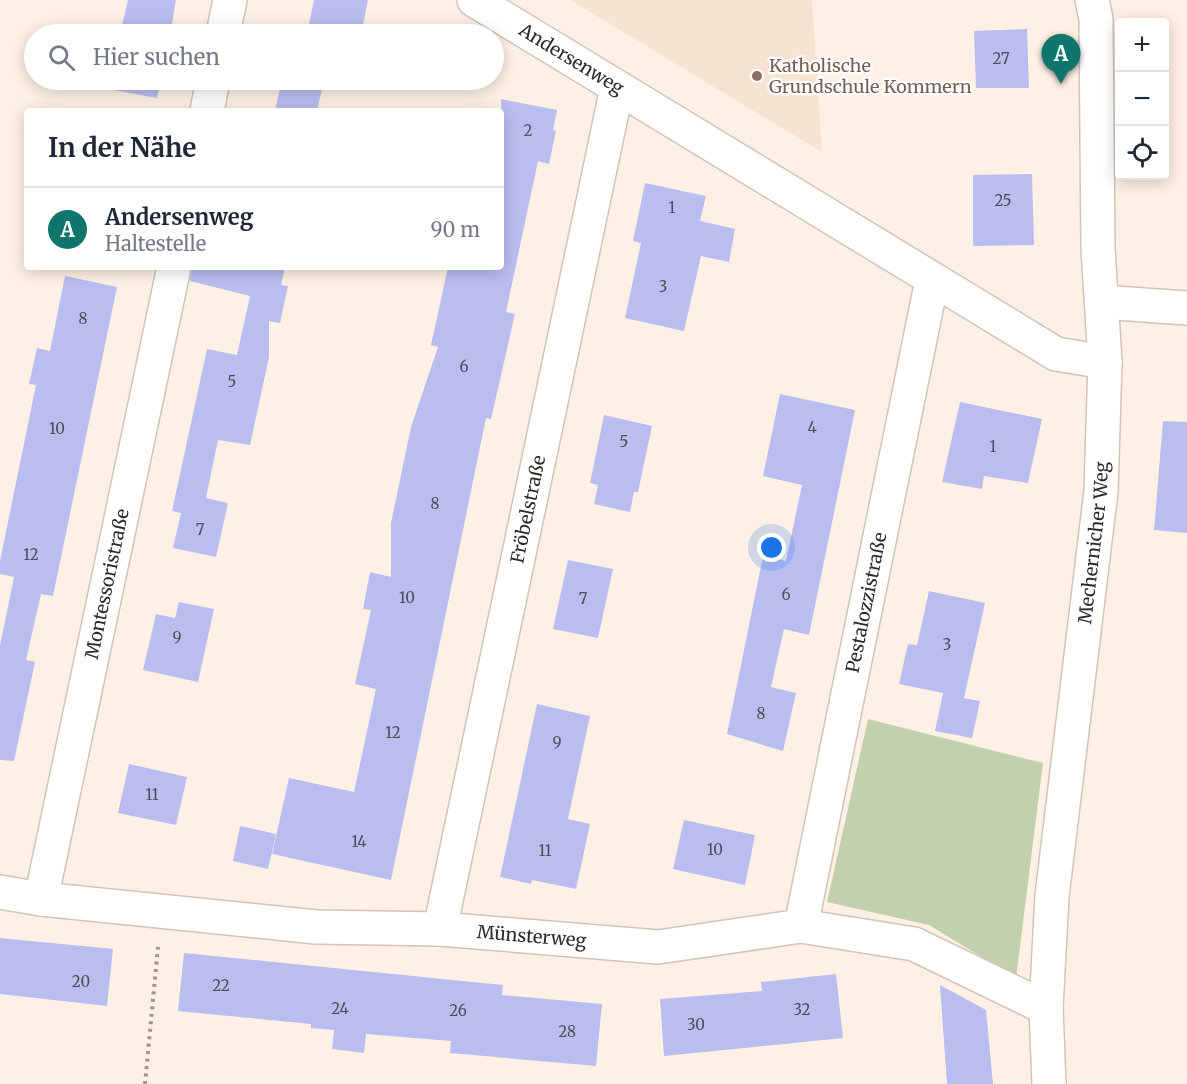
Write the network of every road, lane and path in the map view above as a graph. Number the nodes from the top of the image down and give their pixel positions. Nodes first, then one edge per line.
1 (230, 0) edge
2 (474, 0) edge
3 (1092, 0) edge
4 (225, 24) edge
5 (616, 88) junction
6 (211, 90) edge
7 (208, 108) edge
8 (173, 270) edge
9 (932, 280) junction
10 (1102, 302) junction
11 (1187, 308) edge
12 (1105, 362) junction
13 (0, 892) edge
14 (41, 899) junction
15 (161, 911) junction
16 (801, 926) junction
17 (440, 929) junction
18 (1046, 1008) junction
19 (145, 1084) edge
20 (1049, 1084) edge

1 - 4 street
2 - 5 street, Andersenweg
3 - 10 street, Mechernicher Weg
5 - 9 street, Andersenweg
5 - 17 street, Fröbelstraße
6 - 7 street
8 - 14 street, Montessoristraße
9 - 12 street, Andersenweg
9 - 16 street, Pestalozzistraße
10 - 11 street
10 - 12 street, Mechernicher Weg
12 - 18 street, Mechernicher Weg
13 - 14 street, Münsterweg
14 - 15 street, Münsterweg
15 - 17 street, Münsterweg
15 - 19 path
16 - 17 street, Münsterweg
16 - 18 street, Münsterweg
18 - 20 street, Mechernicher Weg

